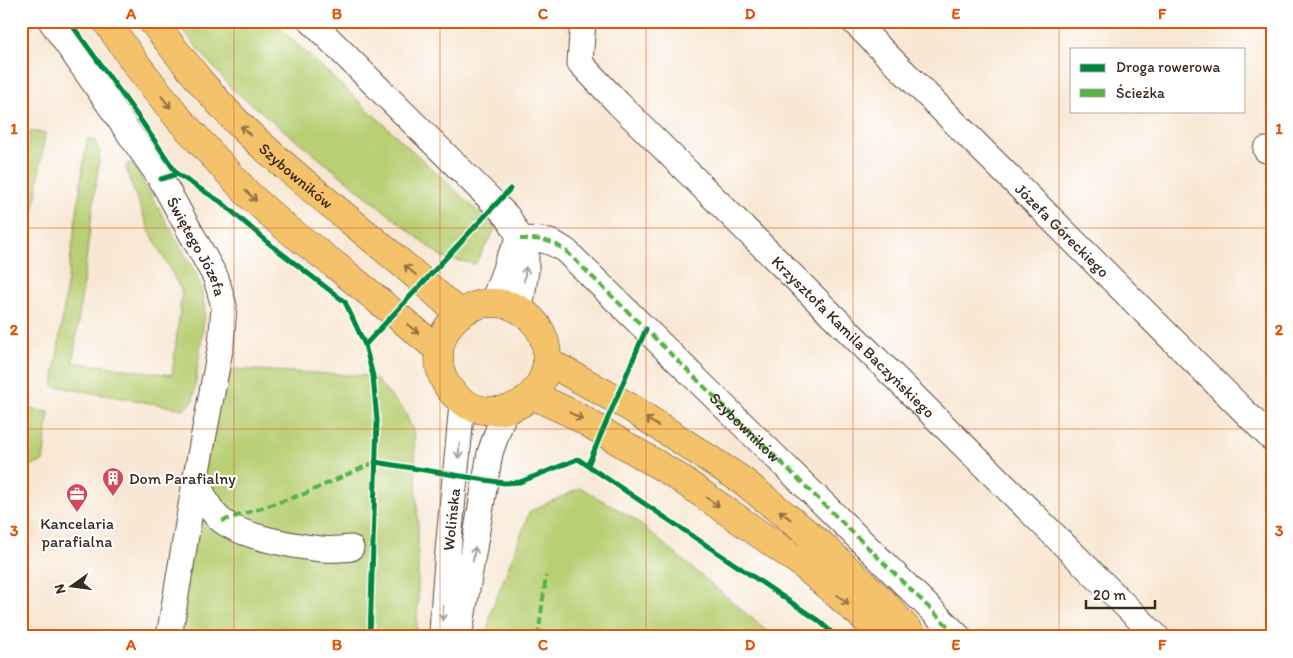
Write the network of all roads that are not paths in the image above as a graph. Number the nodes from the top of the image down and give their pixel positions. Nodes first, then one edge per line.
1 (51, 21) edge
2 (106, 21) edge
3 (152, 21) edge
4 (311, 21) edge
5 (583, 21) edge
6 (853, 21) edge
7 (520, 239) junction
8 (493, 302) junction
9 (520, 309) junction
10 (459, 314) junction
11 (439, 350) junction
12 (547, 361) junction
13 (532, 396) junction
14 (462, 402) junction
15 (505, 410) junction
16 (1272, 439) edge
17 (196, 476) junction
18 (351, 548) dead end
19 (170, 637) edge
20 (442, 637) edge
21 (459, 637) edge
22 (886, 637) edge
23 (914, 637) edge
24 (958, 637) edge
25 (1158, 637) edge

1 - 17 street, Świętego Józefa
2 -> 11 main road
10 -> 3 main road, Szybowników
4 - 7 street
5 - 25 street, Krzysztofa Kamila Baczyńskiego
6 - 16 street, Józefa Góreckiego
7 - 8 street
9 -> 7 street
7 - 24 street, Szybowników
8 - 9 main road
8 - 10 main road
9 - 12 main road
10 - 11 main road
11 - 14 main road
12 - 13 main road
23 -> 12 main road
13 - 15 main road
13 -> 22 main road
14 - 15 main road
14 -> 20 street, Wolińska
21 -> 15 street, Wolińska
17 - 18 street
17 - 19 street, Świętego Józefa

